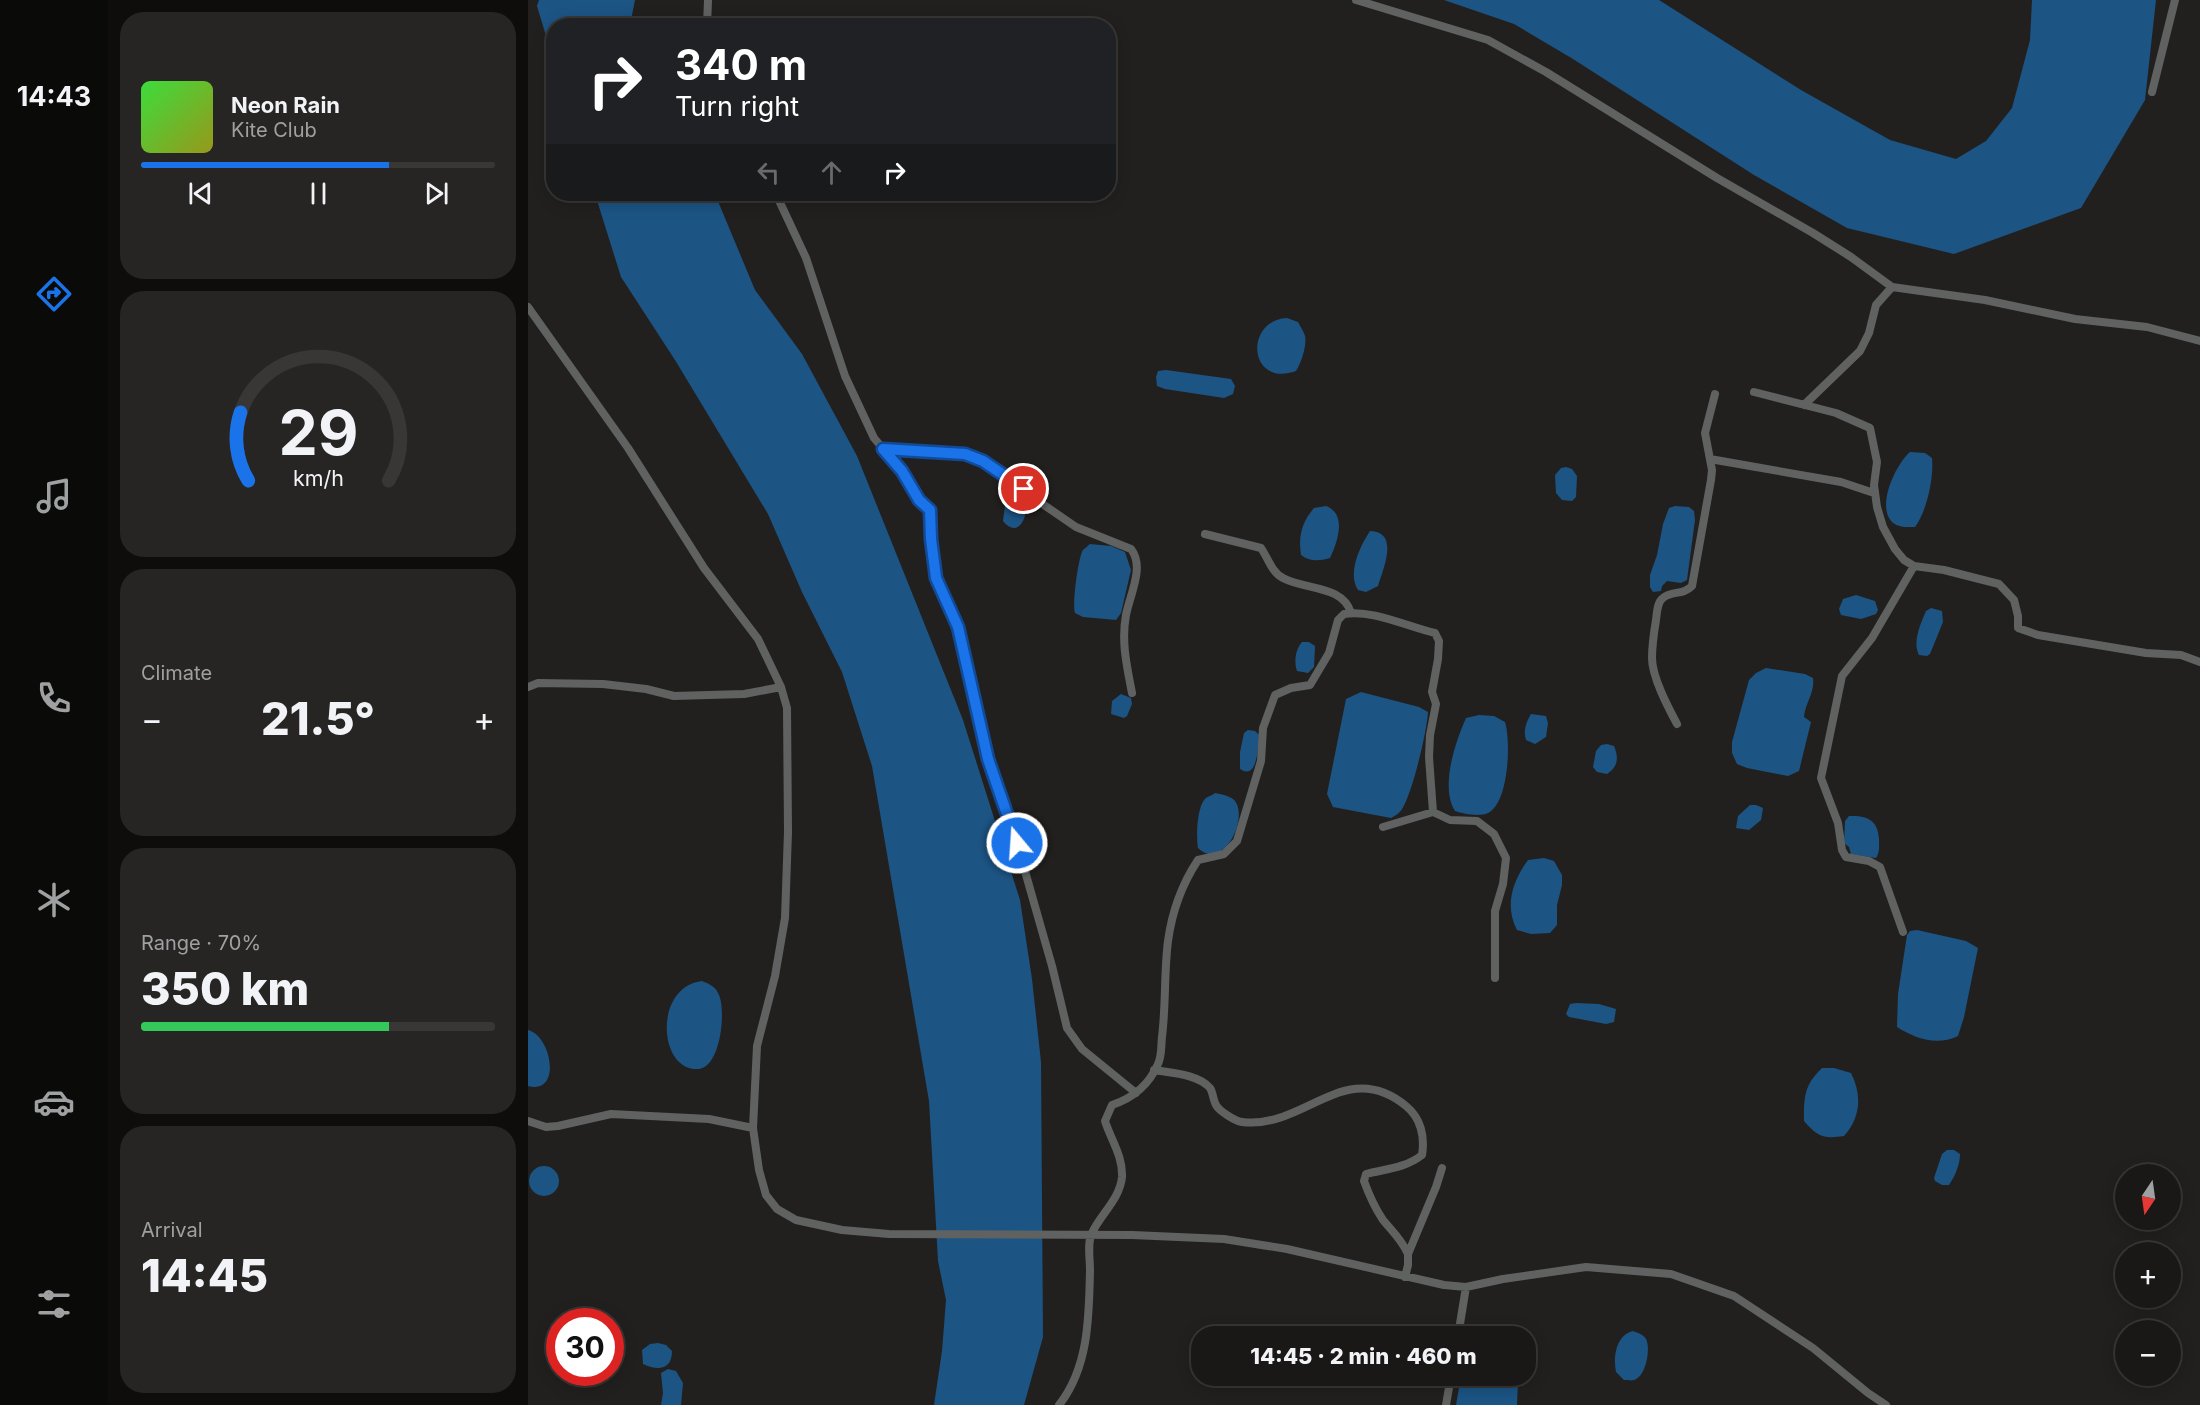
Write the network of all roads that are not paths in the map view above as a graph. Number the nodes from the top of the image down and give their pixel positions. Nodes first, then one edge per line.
1 (708, 0) edge
2 (1356, 0) edge
3 (2175, 0) edge
4 (707, 18) edge
5 (2152, 92) dead end
6 (779, 201) edge
7 (1892, 287) junction
8 (528, 307) edge
9 (2200, 342) edge
10 (1754, 392) dead end
11 (1715, 394) dead end
12 (1804, 405) junction
13 (883, 449) junction
14 (1710, 459) junction
15 (1874, 493) junction
16 (1205, 534) dead end
17 (1914, 566) junction
18 (1351, 613) junction
19 (2200, 662) edge
20 (528, 687) edge
21 (781, 687) junction
22 (1132, 693) dead end
23 (1677, 724) dead end
24 (1433, 812) junction
25 (1383, 827) dead end
26 (1903, 932) dead end
27 (1495, 978) dead end
28 (1154, 1070) junction
29 (1136, 1093) junction
30 (528, 1121) edge
31 (753, 1128) junction
32 (1442, 1168) dead end
33 (1091, 1234) junction
34 (1408, 1254) junction
35 (1406, 1277) junction
36 (1466, 1287) junction
37 (1460, 1326) edge
38 (1449, 1386) edge
39 (1059, 1405) edge
40 (1446, 1405) edge
41 (1886, 1405) edge

1 - 4 street
2 - 7 street
3 - 5 street
6 - 13 street
7 - 9 street
7 - 12 street
8 - 21 street
10 - 12 street
11 - 14 street
12 - 15 street
13 - 22 street
13 - 29 street
14 - 15 street
14 - 23 street
15 - 17 street
16 - 18 street
17 - 19 street
17 - 26 street
18 - 24 street
18 - 28 street
20 - 21 street
21 - 31 street
24 - 25 street
24 - 27 street
28 - 29 street
28 - 34 street
29 - 33 street
30 - 31 street
31 - 33 street
32 - 34 street
33 - 35 street
33 - 39 street
34 - 35 street
35 - 36 street
36 - 37 street
36 - 41 street
38 - 40 street

